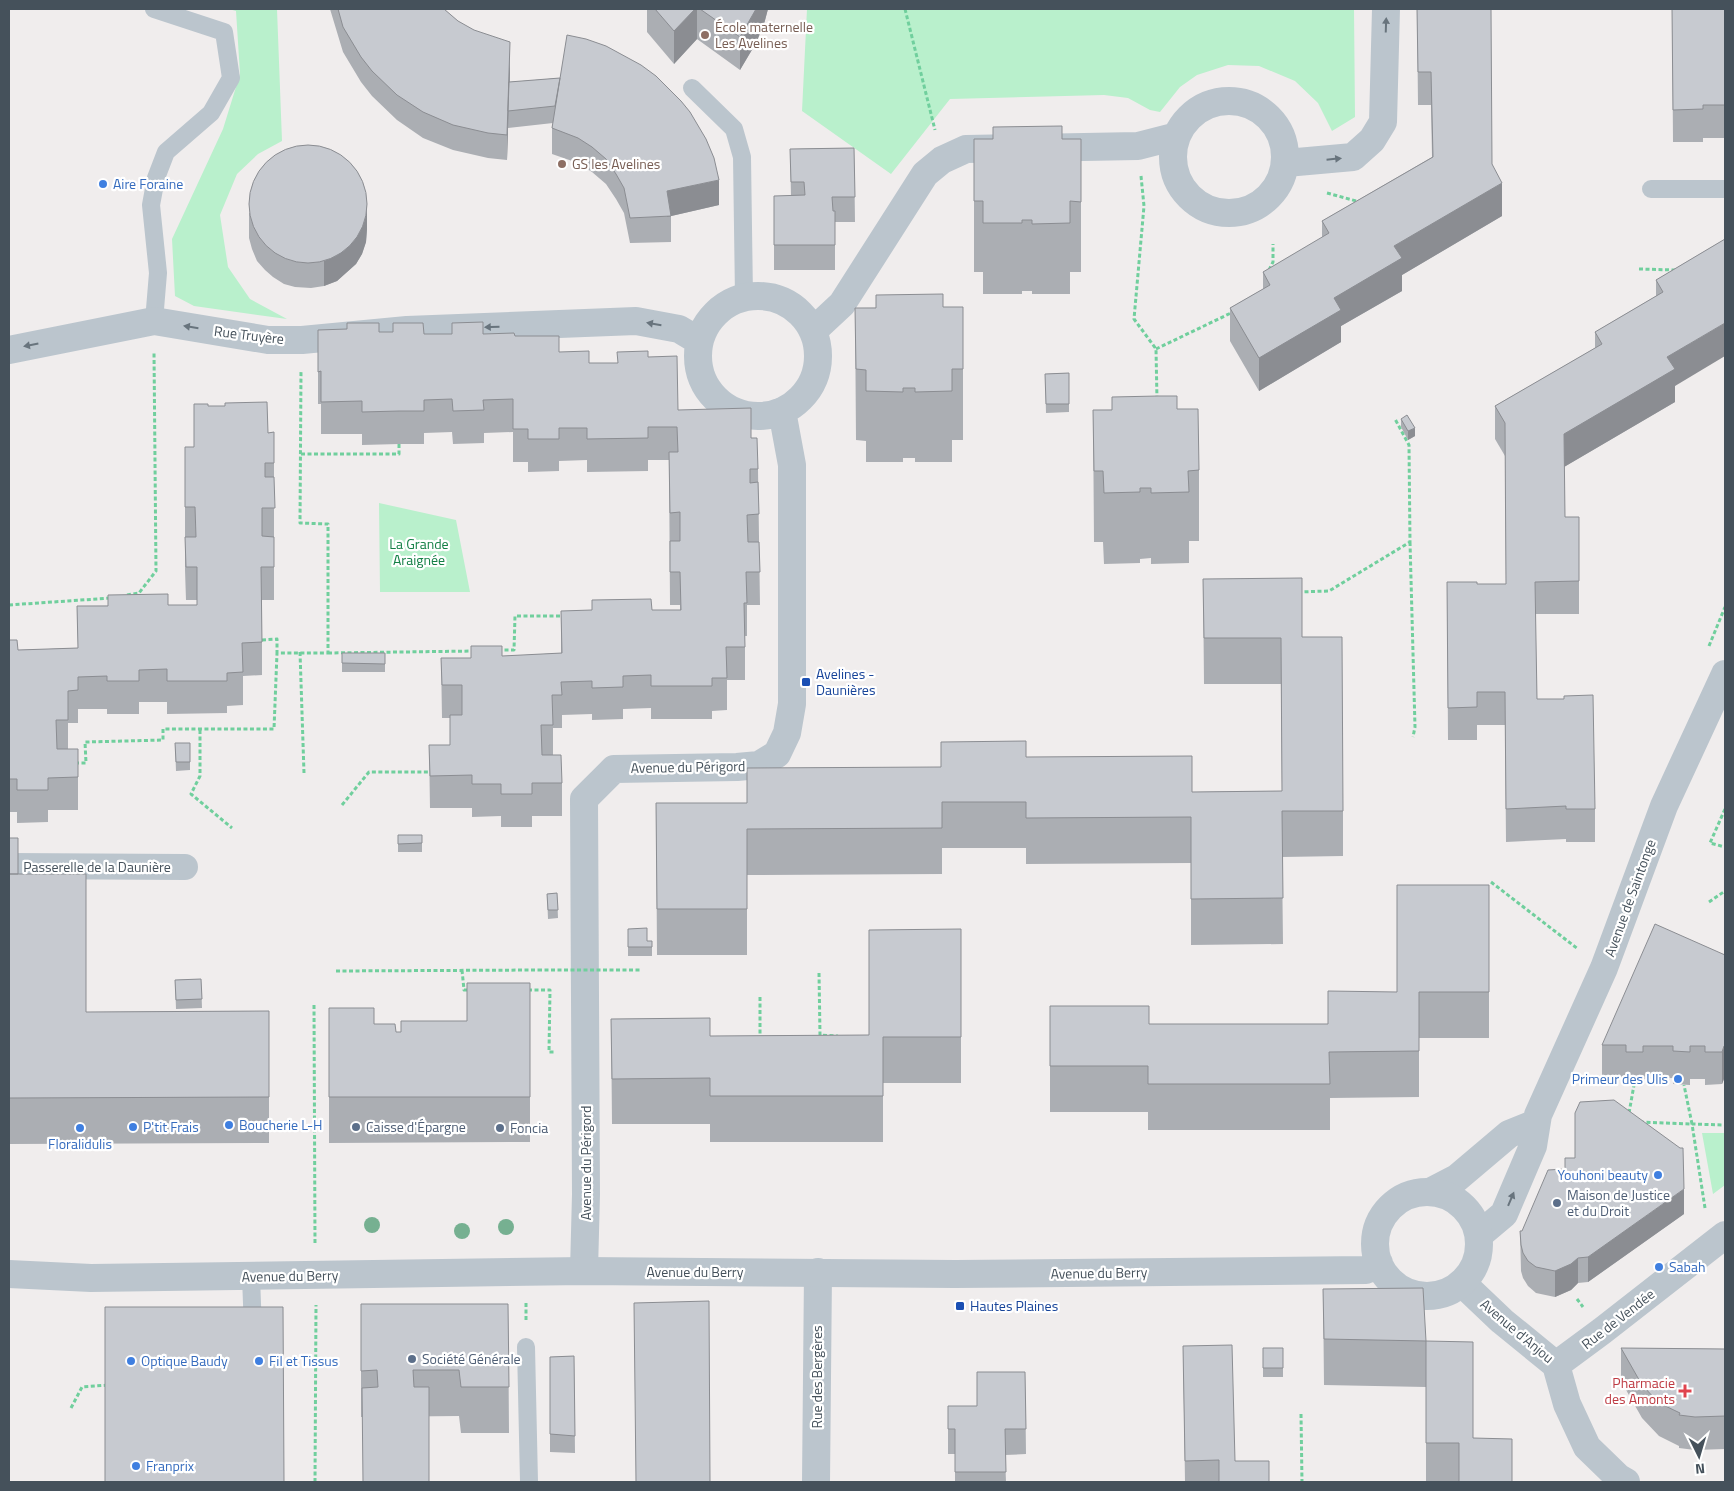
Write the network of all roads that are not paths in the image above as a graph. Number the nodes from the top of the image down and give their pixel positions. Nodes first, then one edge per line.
1 (154, 9) edge
2 (1386, 9) edge
3 (692, 88) dead end
4 (1177, 136) junction
5 (1283, 172) junction
6 (1651, 189) dead end
7 (1725, 189) edge
8 (744, 297) junction
9 (154, 321) junction
10 (813, 331) junction
11 (699, 341) junction
12 (9, 350) edge
13 (782, 411) junction
14 (1725, 674) edge
15 (9, 866) edge
16 (186, 867) dead end
17 (1536, 1123) junction
18 (1430, 1192) junction
19 (1479, 1235) junction
20 (1725, 1235) edge
21 (1379, 1263) junction
22 (584, 1271) junction
23 (818, 1272) junction
24 (9, 1274) edge
25 (251, 1276) junction
26 (1462, 1283) junction
27 (254, 1343) edge
28 (526, 1347) road end
29 (1556, 1365) junction
30 (528, 1482) edge
31 (816, 1482) edge
32 (1626, 1482) edge

1 - 9 lane
5 -> 2 street
3 - 8 lane
4 - 5 street
4 - 5 street
4 - 10 street
6 - 7 lane
8 - 10 street
8 - 11 street
11 -> 9 street, Rue Truyère
9 -> 12 street, Rue Truyère
10 - 13 street
11 - 13 street
13 - 22 street, Avenue du Périgord
14 - 17 street, Avenue de Saintonge
15 - 16 street, Passerelle de la Daunière
17 - 18 street
19 -> 17 street, Avenue de Saintonge
18 - 19 street
18 - 21 street
19 - 26 street
20 - 29 street, Rue de Vendée
21 - 23 street, Avenue du Berry
21 - 26 street
22 - 23 street, Avenue du Berry
22 - 25 street, Avenue du Berry
23 - 31 street, Rue des Bergères
24 - 25 street, Avenue du Berry
25 - 27 lane
26 - 29 street, Avenue d'Anjou
28 - 30 lane
29 - 32 street, Avenue d'Anjou

